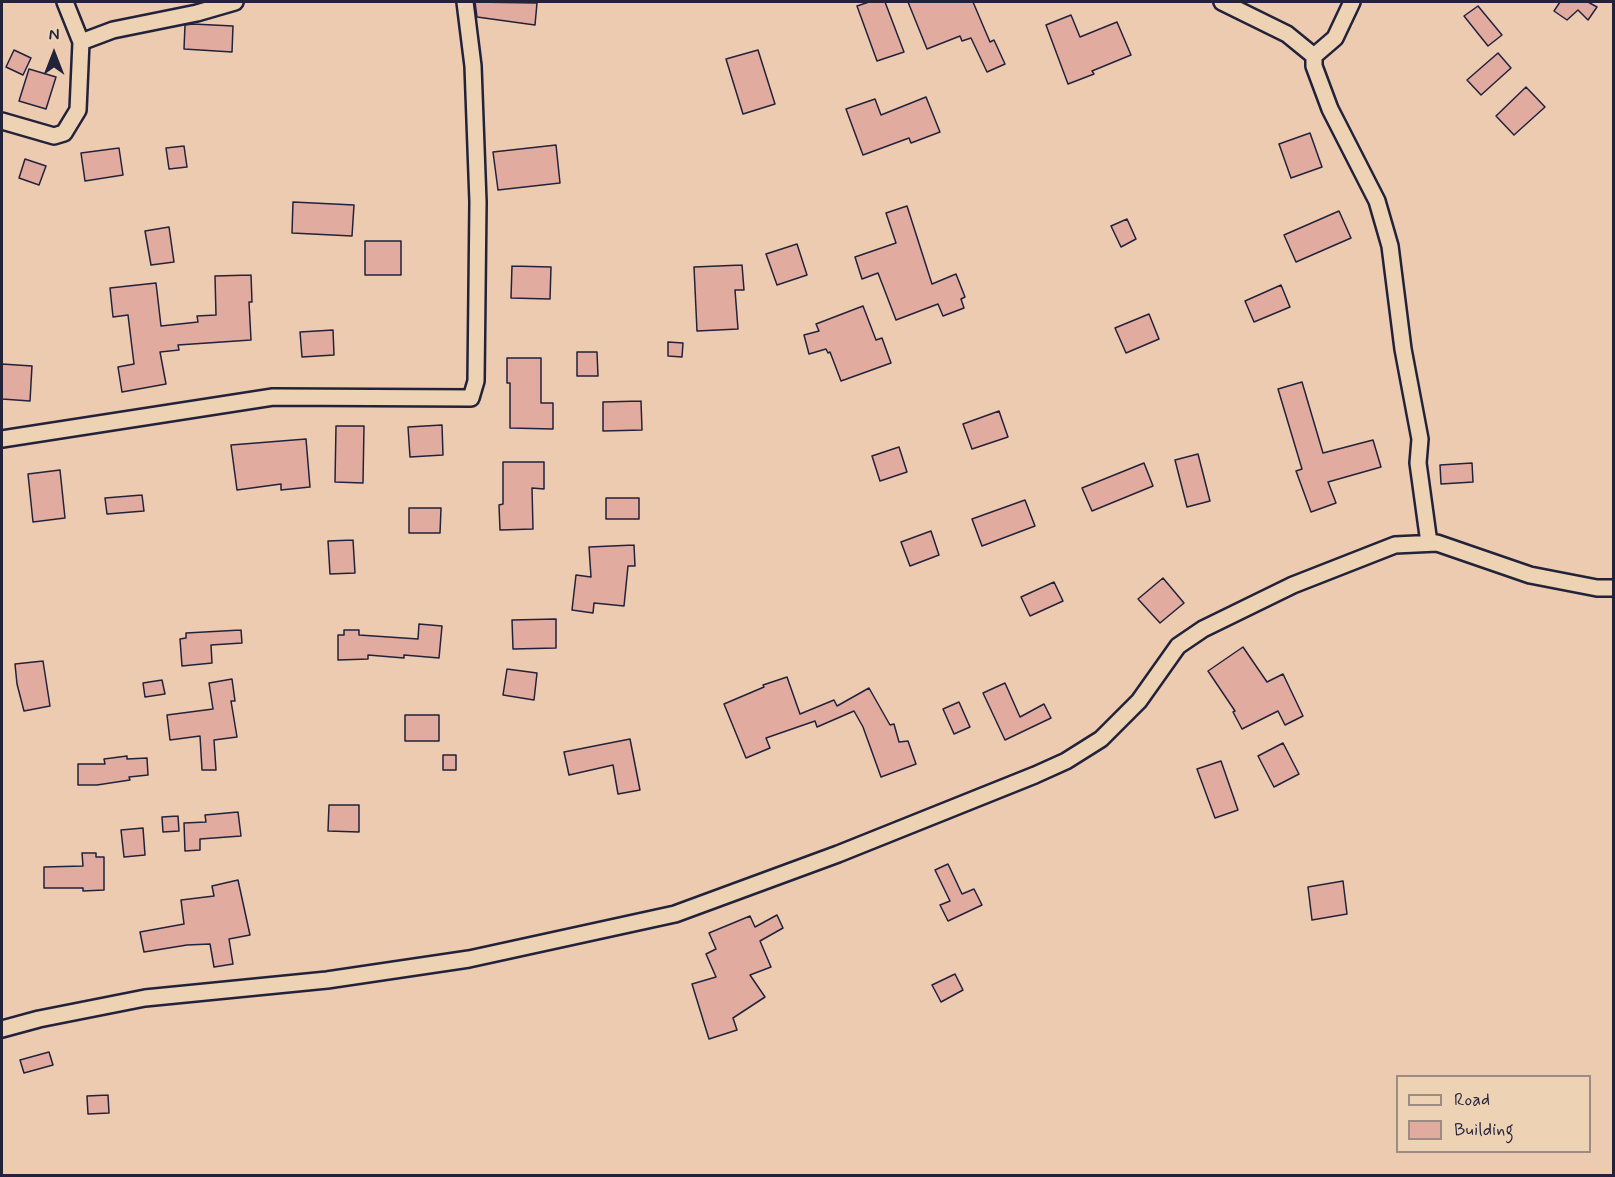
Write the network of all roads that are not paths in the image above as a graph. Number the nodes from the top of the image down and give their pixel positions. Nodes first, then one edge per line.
1 (65, 2) edge
2 (235, 2) edge
3 (465, 2) edge
4 (1222, 2) edge
5 (1353, 2) edge
6 (81, 42) junction
7 (1314, 56) junction
8 (2, 121) edge
9 (2, 440) edge
10 (1429, 543) junction
11 (1614, 588) edge
12 (2, 1029) edge

1 - 6 street
2 - 6 street
3 - 9 street
4 - 7 street
5 - 7 street
6 - 8 street
7 - 10 street
10 - 11 street
10 - 12 street

